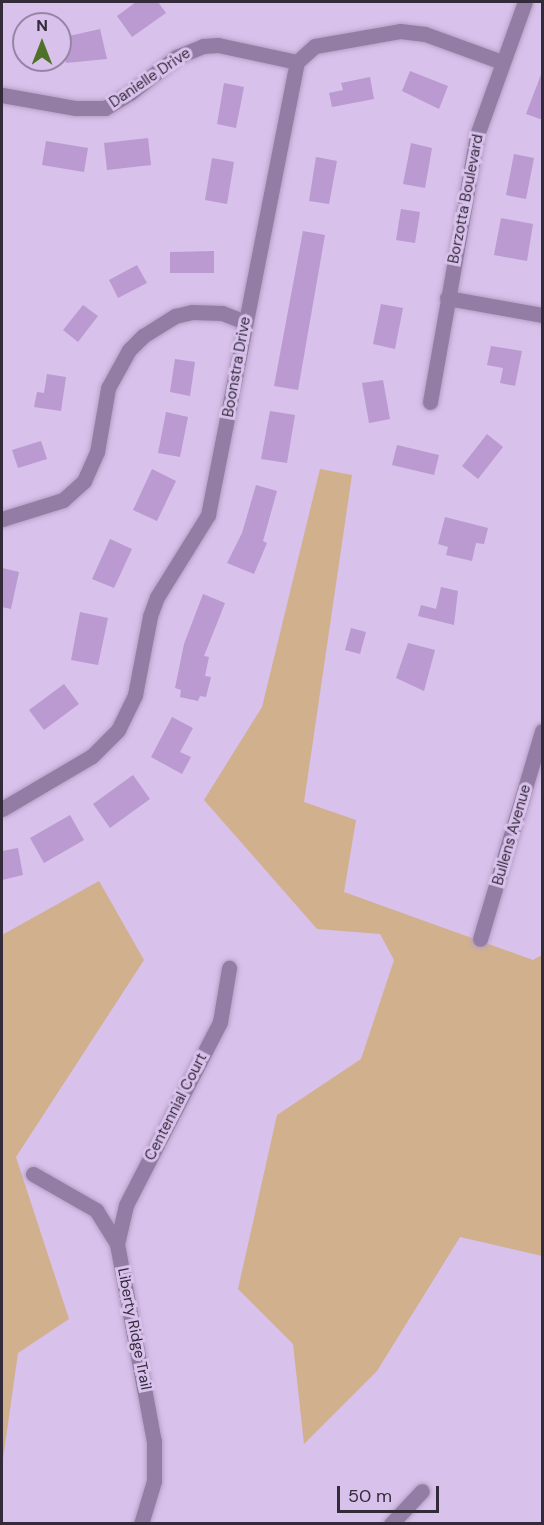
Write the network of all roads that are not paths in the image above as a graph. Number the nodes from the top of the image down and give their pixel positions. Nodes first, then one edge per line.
1 (525, 2) edge
2 (297, 62) junction
3 (502, 62) junction
4 (2, 96) edge
5 (447, 298) junction
6 (543, 315) edge
7 (245, 322) junction
8 (430, 402) dead end
9 (2, 519) edge
10 (543, 731) edge
11 (2, 809) edge
12 (480, 939) dead end
13 (229, 968) dead end
14 (33, 1174) dead end
15 (117, 1244) junction
16 (422, 1491) dead end
17 (141, 1524) edge
18 (391, 1524) edge

1 - 3 street, Borzotta Boulevard
2 - 3 street
2 - 4 street, Danielle Drive
2 - 7 street, Boonstra Drive
3 - 5 street, Borzotta Boulevard
5 - 6 street
5 - 8 street, Borzotta Boulevard
7 - 9 street
7 - 11 street, Boonstra Drive
10 - 12 street, Bullens Avenue
13 - 15 street, Centennial Court
14 - 15 street, Liberty Ridge Trail
15 - 17 street, Liberty Ridge Trail
16 - 18 street

